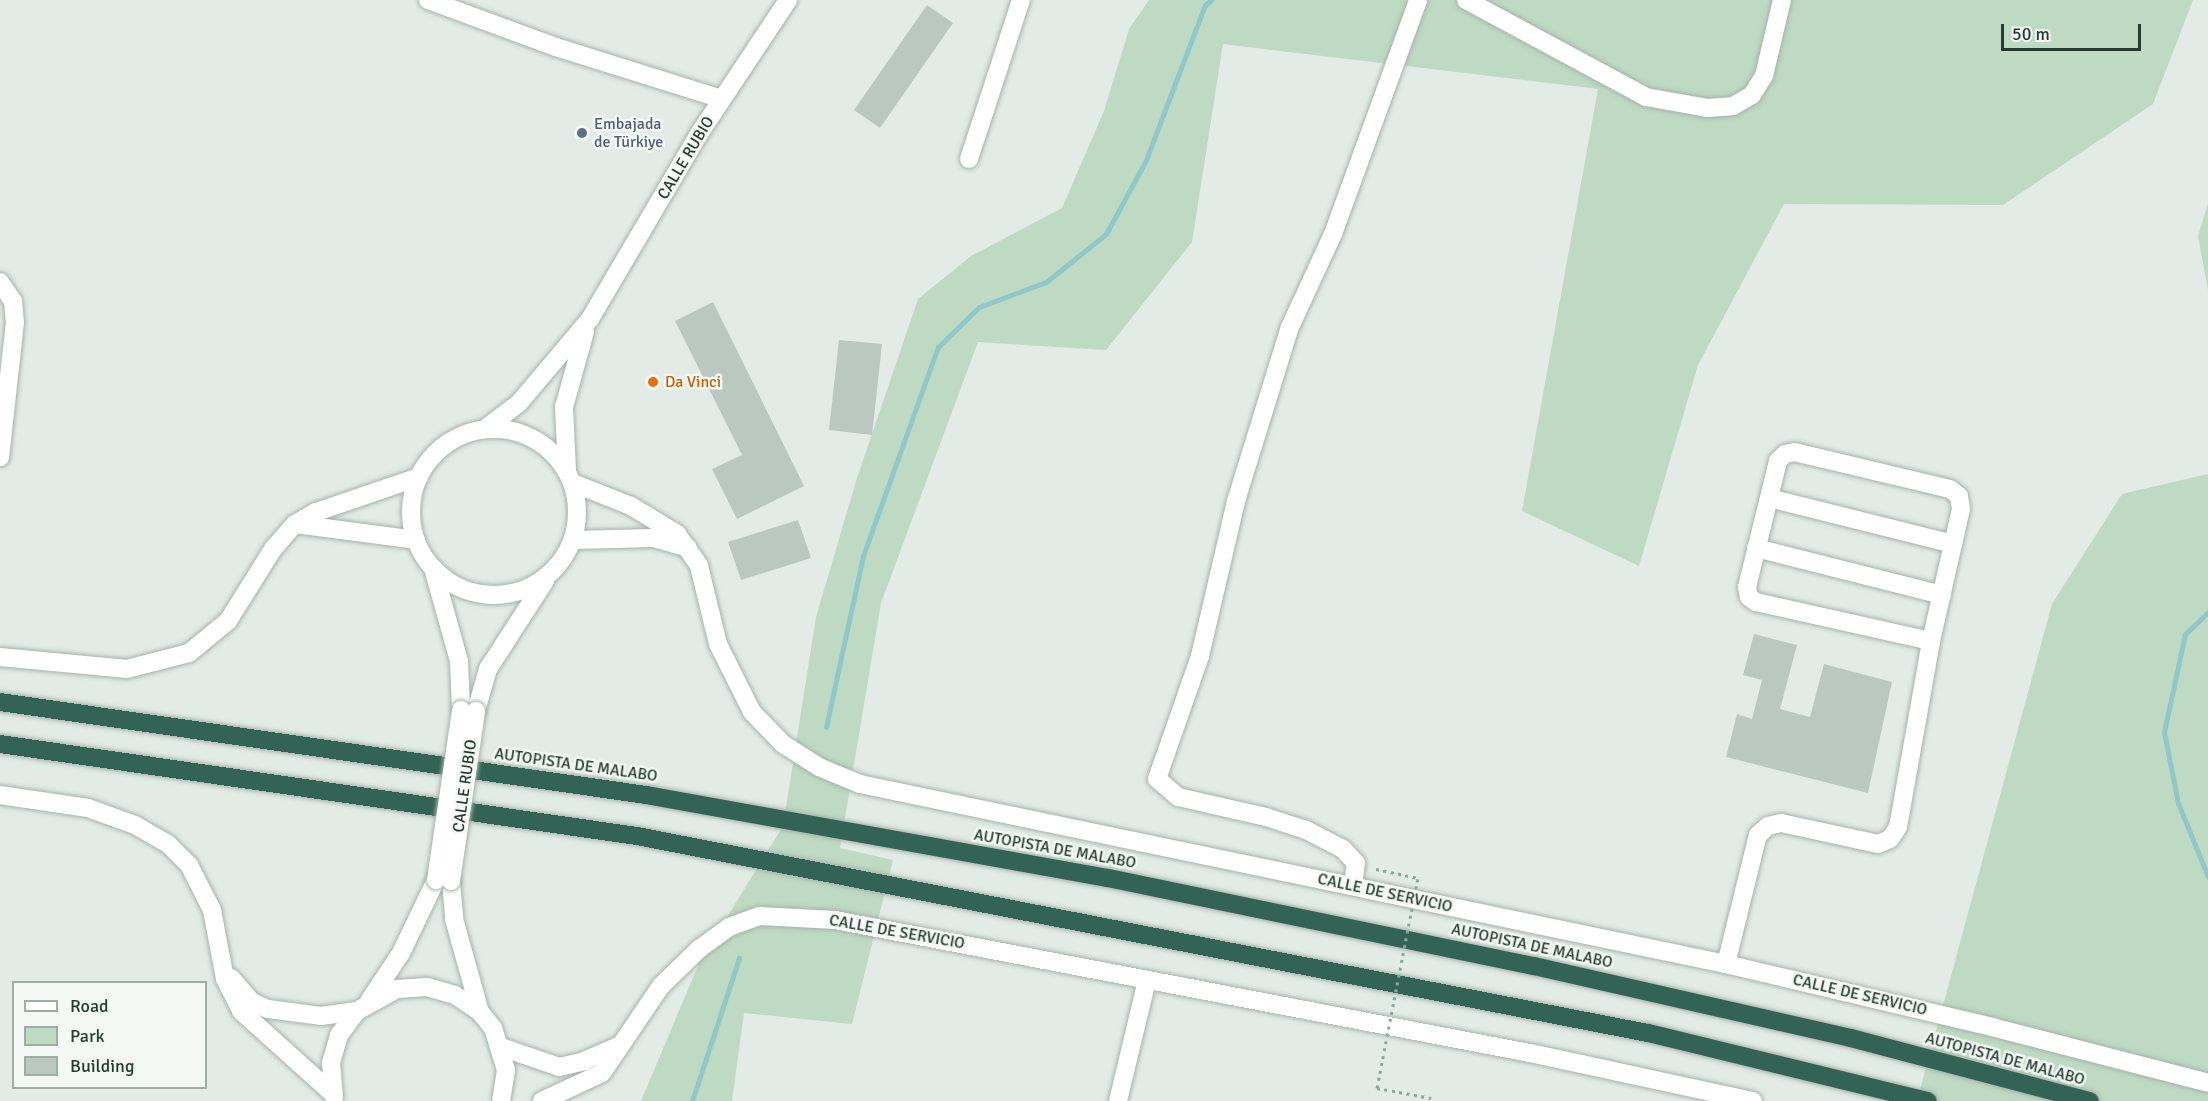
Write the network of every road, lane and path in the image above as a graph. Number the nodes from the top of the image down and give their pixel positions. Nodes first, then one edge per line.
1 (428, 0) edge
2 (788, 0) edge
3 (1021, 0) edge
4 (1418, 0) edge
5 (1467, 0) edge
6 (1782, 0) edge
7 (722, 99) junction
8 (969, 159) dead end
9 (0, 282) edge
10 (590, 319) junction
11 (485, 429) junction
12 (0, 457) edge
13 (418, 477) junction
14 (570, 477) junction
15 (1769, 498) junction
16 (295, 525) junction
17 (416, 540) junction
18 (573, 540) junction
19 (1953, 544) junction
20 (688, 548) junction
21 (1756, 548) junction
22 (433, 568) junction
23 (548, 576) junction
24 (1942, 595) junction
25 (1931, 641) junction
26 (0, 657) edge
27 (0, 702) edge
28 (469, 710) junction
29 (0, 744) edge
30 (0, 795) edge
31 (1376, 869) dead end
32 (444, 880) junction
33 (1353, 886) junction
34 (223, 963) junction
35 (1726, 964) junction
36 (1147, 980) junction
37 (363, 1006) junction
38 (480, 1012) junction
39 (621, 1045) junction
40 (501, 1047) junction
41 (2208, 1083) edge
42 (334, 1097) edge
43 (1431, 1098) dead end
44 (1745, 1100) edge
45 (501, 1101) edge
46 (542, 1101) edge
47 (1118, 1101) edge
48 (1928, 1101) edge
49 (2090, 1101) edge

1 - 7 street
2 - 7 street, CALLE RUBIO
3 - 8 street
4 - 33 street
5 - 6 street
7 - 10 street, CALLE RUBIO
9 - 12 street
10 - 11 street, CALLE RUBIO
10 - 14 street, CALLE RUBIO
11 - 13 street
11 - 14 street
13 - 16 street
13 - 17 street
14 - 18 street
14 - 20 street, CALLE DE SERVICIO
15 - 19 street
15 - 19 street
15 - 21 street
16 - 17 street
16 - 26 street
17 - 22 street
18 - 20 street
18 - 23 street
19 - 24 street
20 - 33 street, CALLE DE SERVICIO
21 - 24 street
21 - 25 street
22 - 23 street
22 - 28 street, CALLE RUBIO
23 - 28 street, CALLE RUBIO
24 - 25 street
25 - 35 street
27 - 49 highway, AUTOPISTA DE MALABO
28 - 32 street, CALLE RUBIO, bridge
29 - 48 highway
30 - 34 street
31 - 43 path, bridge
32 - 37 street, CALLE RUBIO
32 - 38 street, CALLE RUBIO
33 - 35 street, CALLE DE SERVICIO
34 - 37 street
34 - 42 street
35 - 41 street, CALLE DE SERVICIO
36 - 39 street, CALLE DE SERVICIO
36 - 44 street, CALLE DE SERVICIO
36 - 47 street
37 - 38 street
37 - 42 street, CALLE RUBIO
38 - 40 street
39 - 40 street
39 - 46 street, CALLE DE SERVICIO
40 - 45 street

